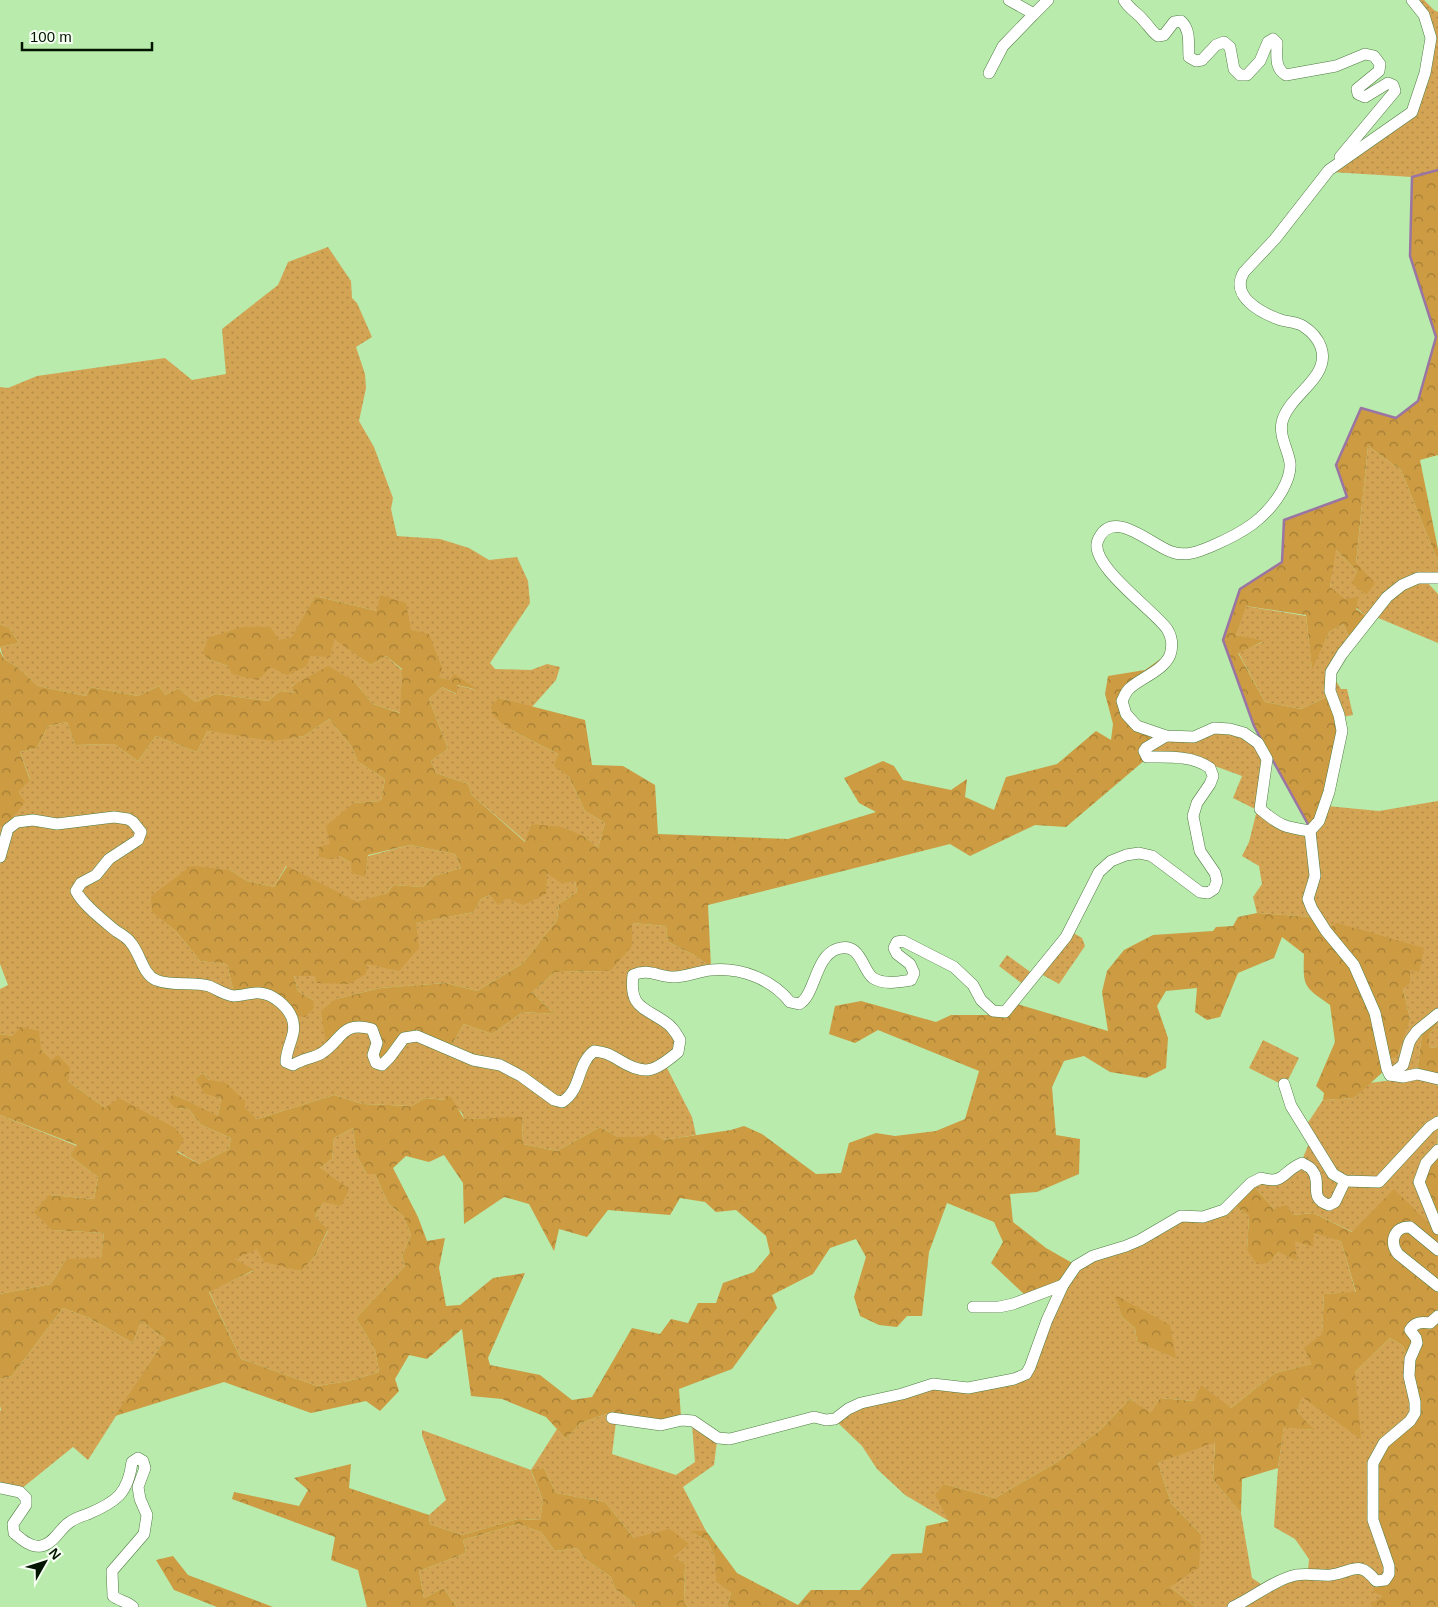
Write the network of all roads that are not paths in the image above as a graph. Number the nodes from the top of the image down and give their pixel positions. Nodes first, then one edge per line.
1 (1009, 0) edge
2 (1048, 0) edge
3 (1124, 0) edge
4 (1412, 0) edge
5 (1034, 14) junction
6 (989, 73) dead end
7 (1329, 170) junction
8 (1438, 578) edge
9 (1166, 736) junction
10 (1310, 831) junction
11 (0, 857) edge
12 (1438, 1014) edge
13 (1390, 1076) junction
14 (1438, 1079) edge
15 (1284, 1084) dead end
16 (1438, 1122) edge
17 (1438, 1150) edge
18 (1344, 1181) junction
19 (1438, 1229) edge
20 (1438, 1250) edge
21 (1063, 1285) junction
22 (1438, 1286) edge
23 (973, 1307) dead end
24 (1438, 1316) edge
25 (612, 1418) dead end
26 (0, 1488) edge
27 (133, 1607) edge
28 (1233, 1607) edge

1 - 5 street
2 - 5 street
3 - 7 street
4 - 7 street
5 - 6 street
7 - 9 street
8 - 10 street
9 - 10 street
9 - 11 street
10 - 13 street
12 - 13 street
13 - 14 street
15 - 18 street
16 - 18 street
17 - 19 street
18 - 21 street
20 - 22 street
21 - 23 street
21 - 25 street
24 - 28 street
26 - 27 street

